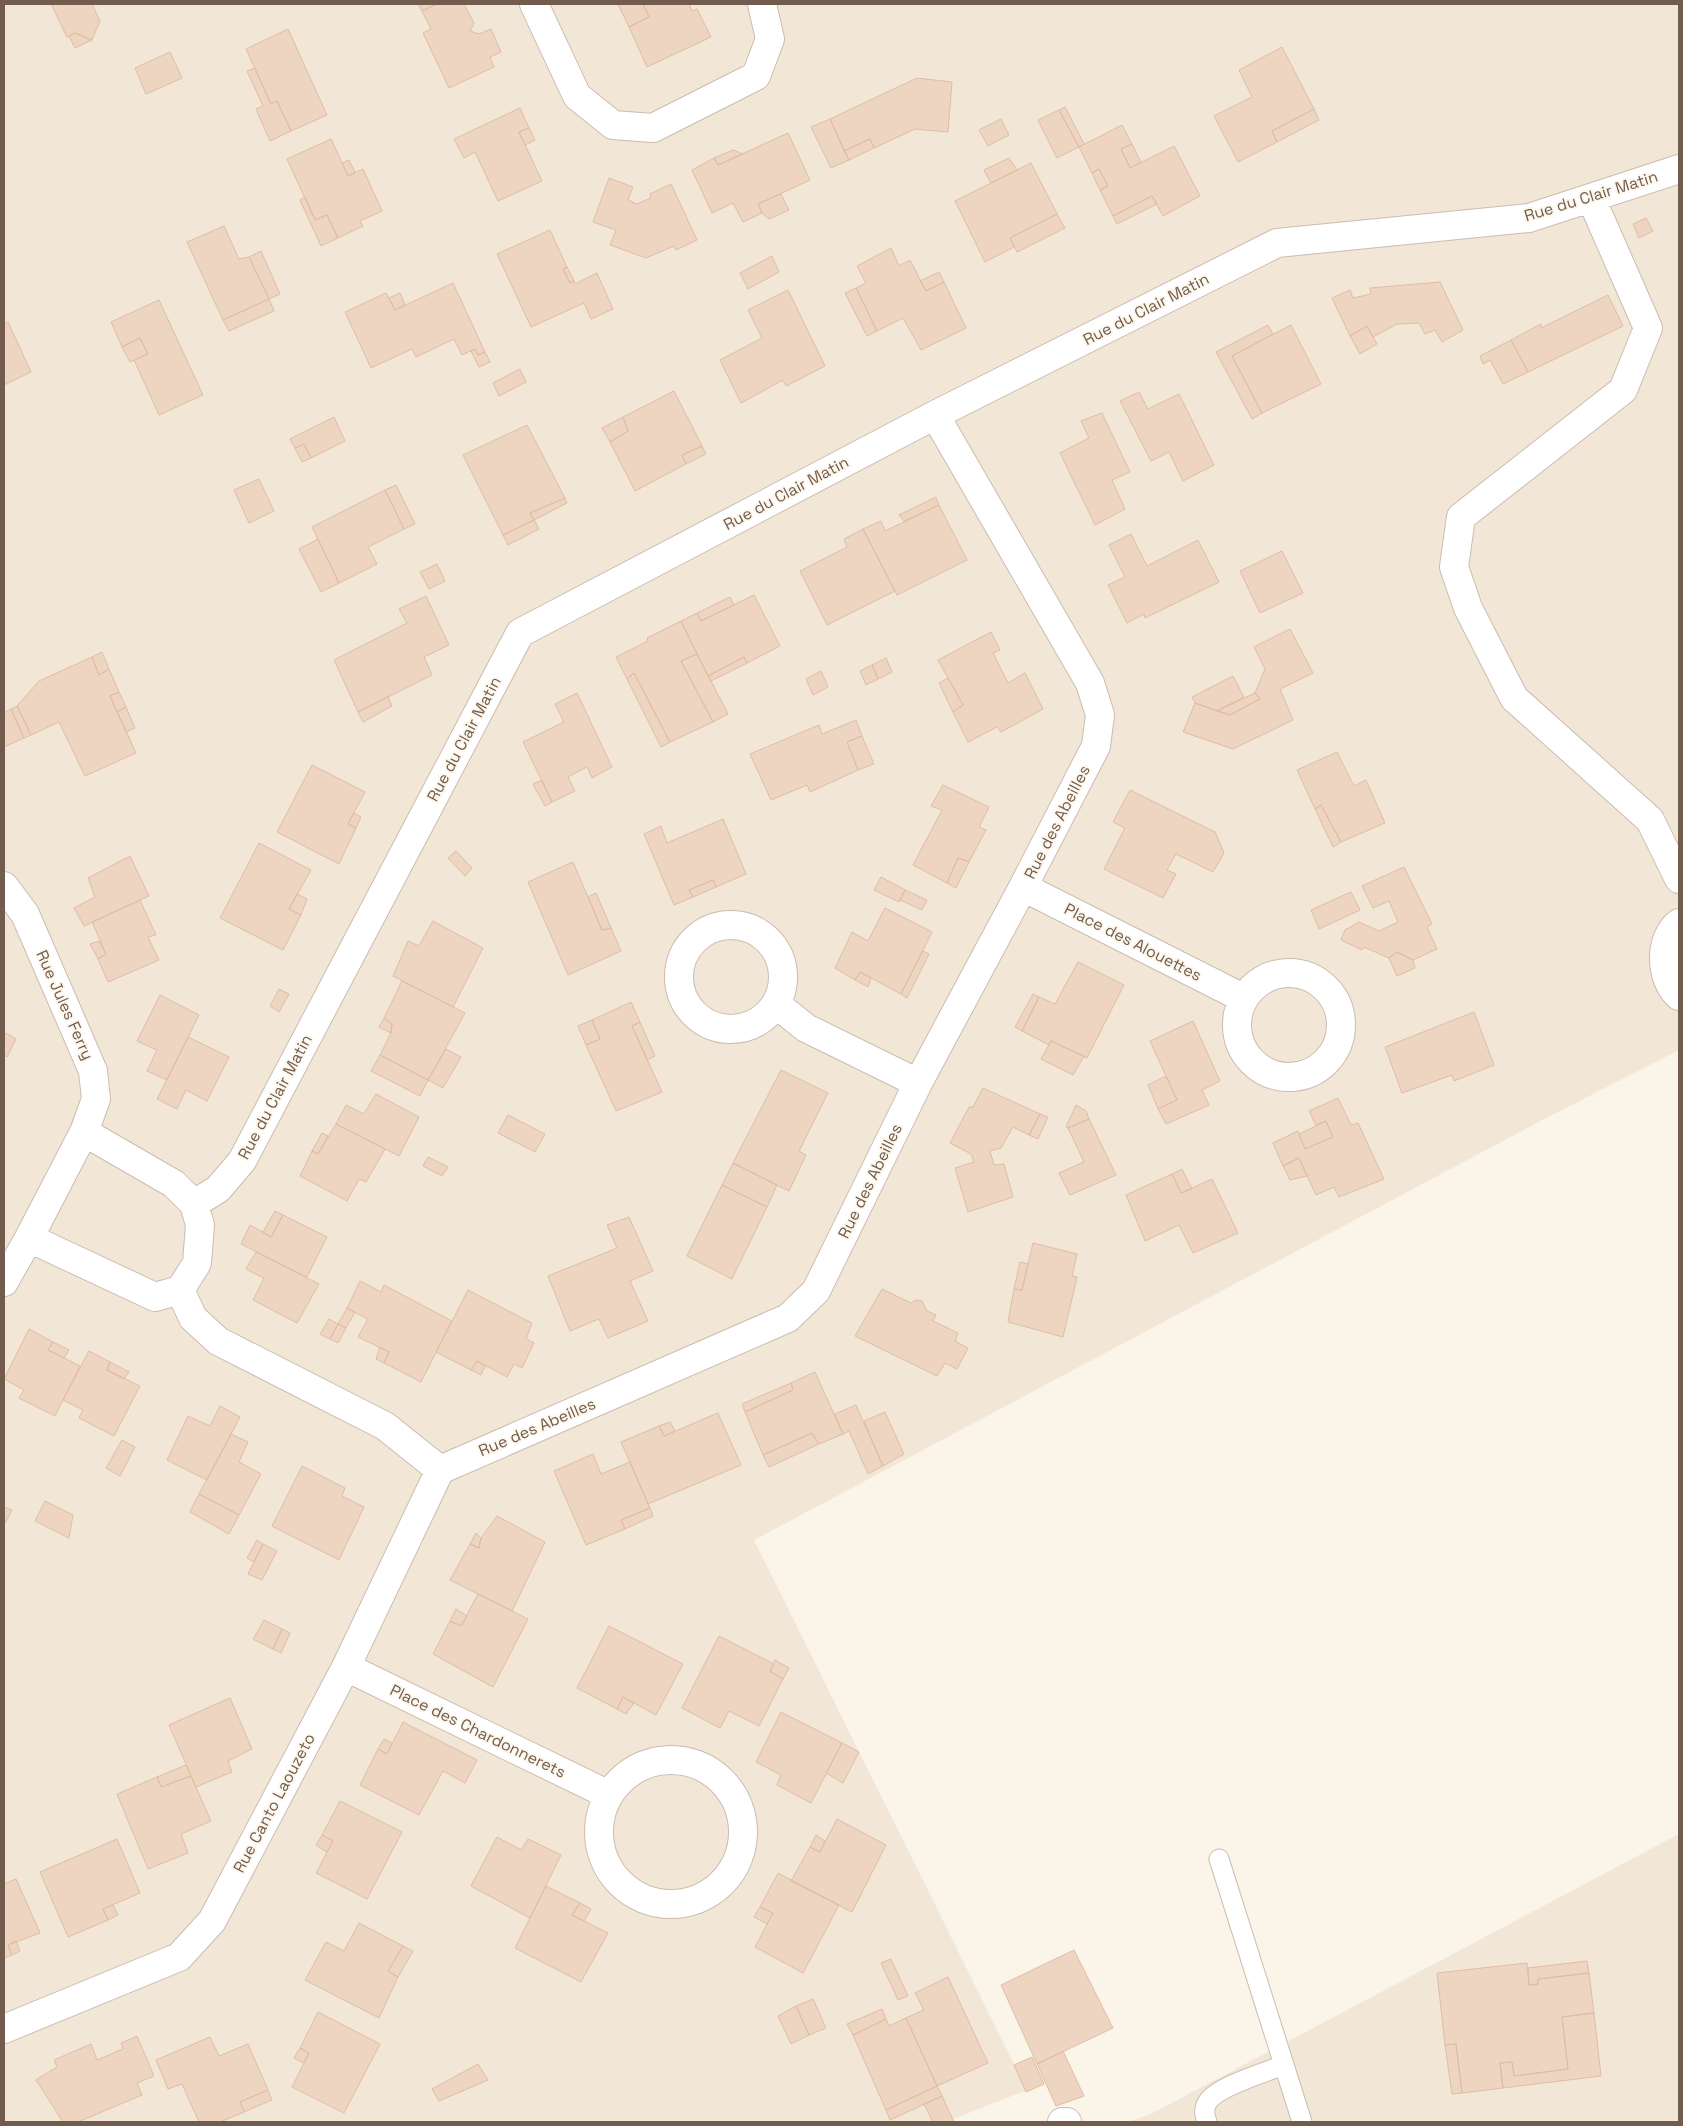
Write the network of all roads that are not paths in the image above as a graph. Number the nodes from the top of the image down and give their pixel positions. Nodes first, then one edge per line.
1 (534, 4) edge
2 (762, 4) edge
3 (1679, 169) edge
4 (1591, 198) junction
5 (935, 414) junction
6 (1679, 879) edge
7 (4, 886) edge
8 (1023, 887) junction
9 (1679, 923) edge
10 (1679, 996) edge
11 (1244, 998) dead end
12 (776, 1004) dead end
13 (918, 1083) junction
14 (84, 1132) junction
15 (194, 1204) junction
16 (30, 1238) junction
17 (4, 1282) edge
18 (180, 1290) junction
19 (440, 1470) junction
20 (346, 1667) junction
21 (609, 1795) junction
22 (1219, 1859) dead end
23 (4, 2029) edge
24 (1284, 2065) junction
25 (1062, 2122) edge
26 (1067, 2122) edge
27 (1207, 2122) edge
28 (1302, 2122) edge

1 - 2 street
3 - 4 street, Rue du Clair Matin
4 - 5 street, Rue du Clair Matin
4 - 6 street
5 - 8 street, Rue des Abeilles
5 - 15 street, Rue du Clair Matin
7 - 14 street, Rue Jules Ferry
8 - 11 street, Place des Alouettes
8 - 13 street, Rue des Abeilles
9 - 10 street
12 - 13 street
13 - 19 street, Rue des Abeilles
14 - 15 street
14 - 16 street, Rue Jules Ferry
15 - 18 street
16 - 17 street, Rue Jules Ferry
16 - 18 street
18 - 19 street
19 - 20 street, Rue Canto Laouzeto
20 - 21 street, Place des Chardonnerets
20 - 23 street, Rue Canto Laouzeto
21 - 21 street
22 - 24 lane
24 - 27 lane
24 - 28 lane
25 - 26 street

